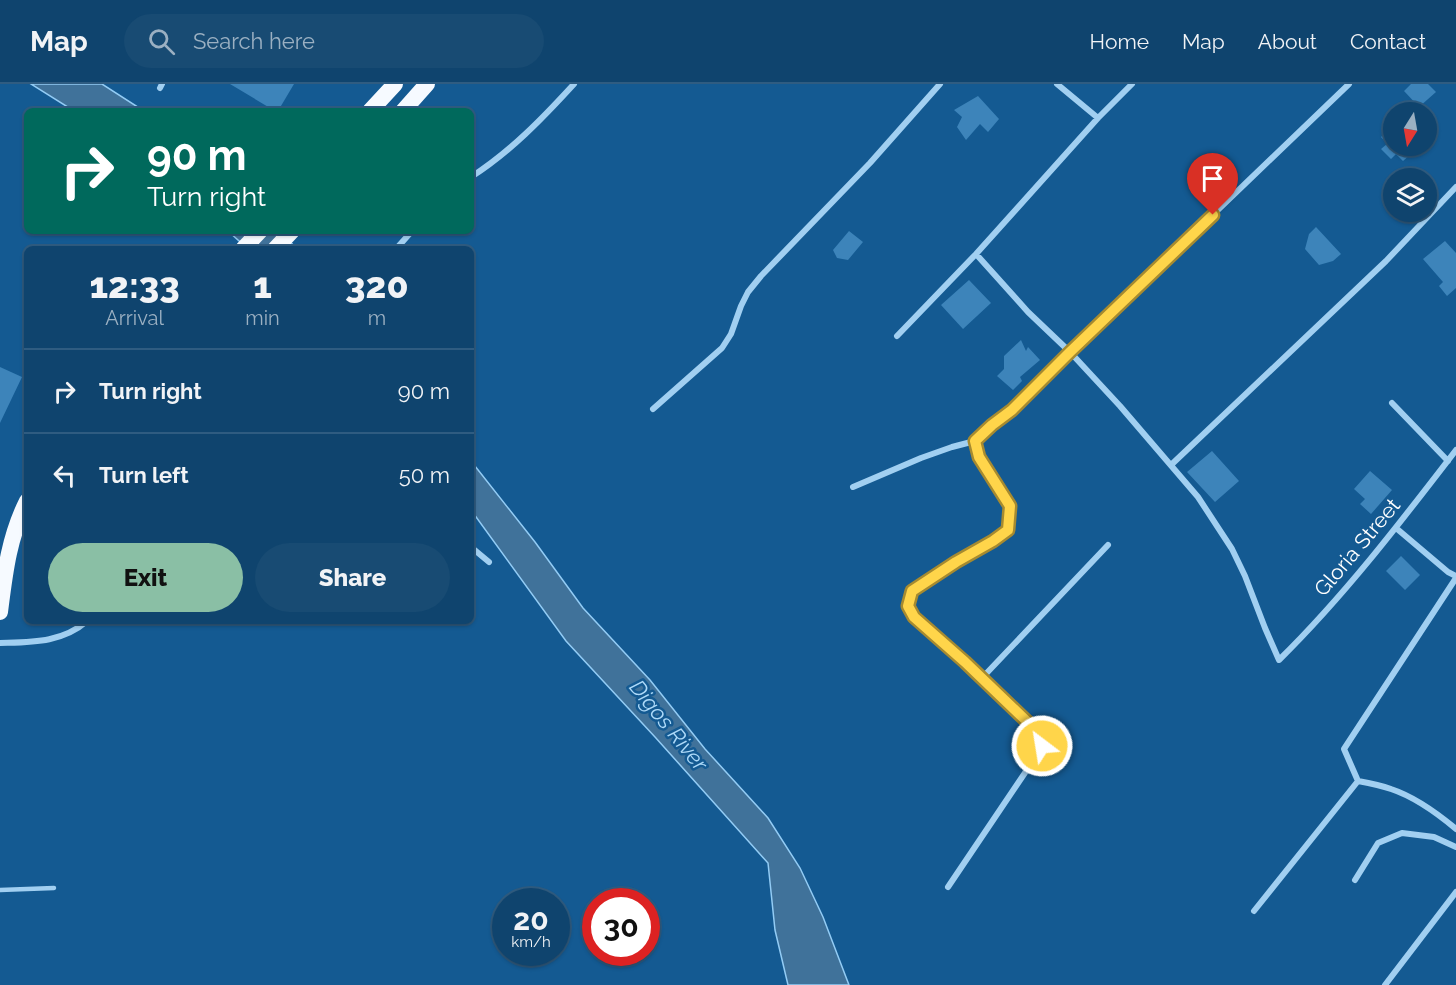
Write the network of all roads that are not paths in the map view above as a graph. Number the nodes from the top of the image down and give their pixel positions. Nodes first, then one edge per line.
1 (395, 84) edge
2 (427, 84) edge
3 (574, 84) edge
4 (940, 84) edge
5 (1057, 84) edge
6 (1132, 84) edge
7 (1349, 84) edge
8 (373, 108) edge
9 (405, 108) edge
10 (1098, 118) junction
11 (474, 175) edge
12 (1456, 187) edge
13 (257, 234) edge
14 (289, 234) edge
15 (409, 234) edge
16 (246, 246) edge
17 (278, 246) edge
18 (399, 246) edge
19 (976, 254) junction
20 (897, 336) dead end
21 (1070, 352) junction
22 (1392, 403) dead end
23 (653, 409) dead end
24 (975, 441) junction
25 (1456, 450) edge
26 (1448, 461) junction
27 (1171, 465) junction
28 (853, 487) dead end
29 (24, 507) edge
30 (1396, 528) junction
31 (1108, 545) dead end
32 (474, 550) edge
33 (489, 562) dead end
34 (1456, 577) edge
35 (0, 612) edge
36 (84, 624) edge
37 (0, 643) edge
38 (982, 678) junction
39 (1358, 781) junction
40 (1456, 829) edge
41 (1456, 847) edge
42 (1355, 880) dead end
43 (948, 887) dead end
44 (54, 888) dead end
45 (0, 890) edge
46 (1456, 892) edge
47 (1254, 911) dead end
48 (1385, 985) edge

1 - 8 highway
2 - 9 highway
3 - 11 street
4 - 23 street
5 - 10 street
6 - 10 street
7 - 21 street
10 - 19 street
12 - 27 street
13 - 16 highway
14 - 17 highway
15 - 18 street
19 - 20 street
19 - 21 street
21 - 24 street
21 - 27 street
22 - 26 street
24 - 28 street
24 - 38 street
25 - 26 street, Gloria Street
26 - 30 street, Gloria Street
27 - 30 street, Gloria Street
29 - 35 highway
30 - 34 street
31 - 38 street
32 - 33 street
34 - 39 street
36 - 37 street
38 - 43 street
39 - 40 street
39 - 47 street
41 - 42 street
44 - 45 lane
46 - 48 street

